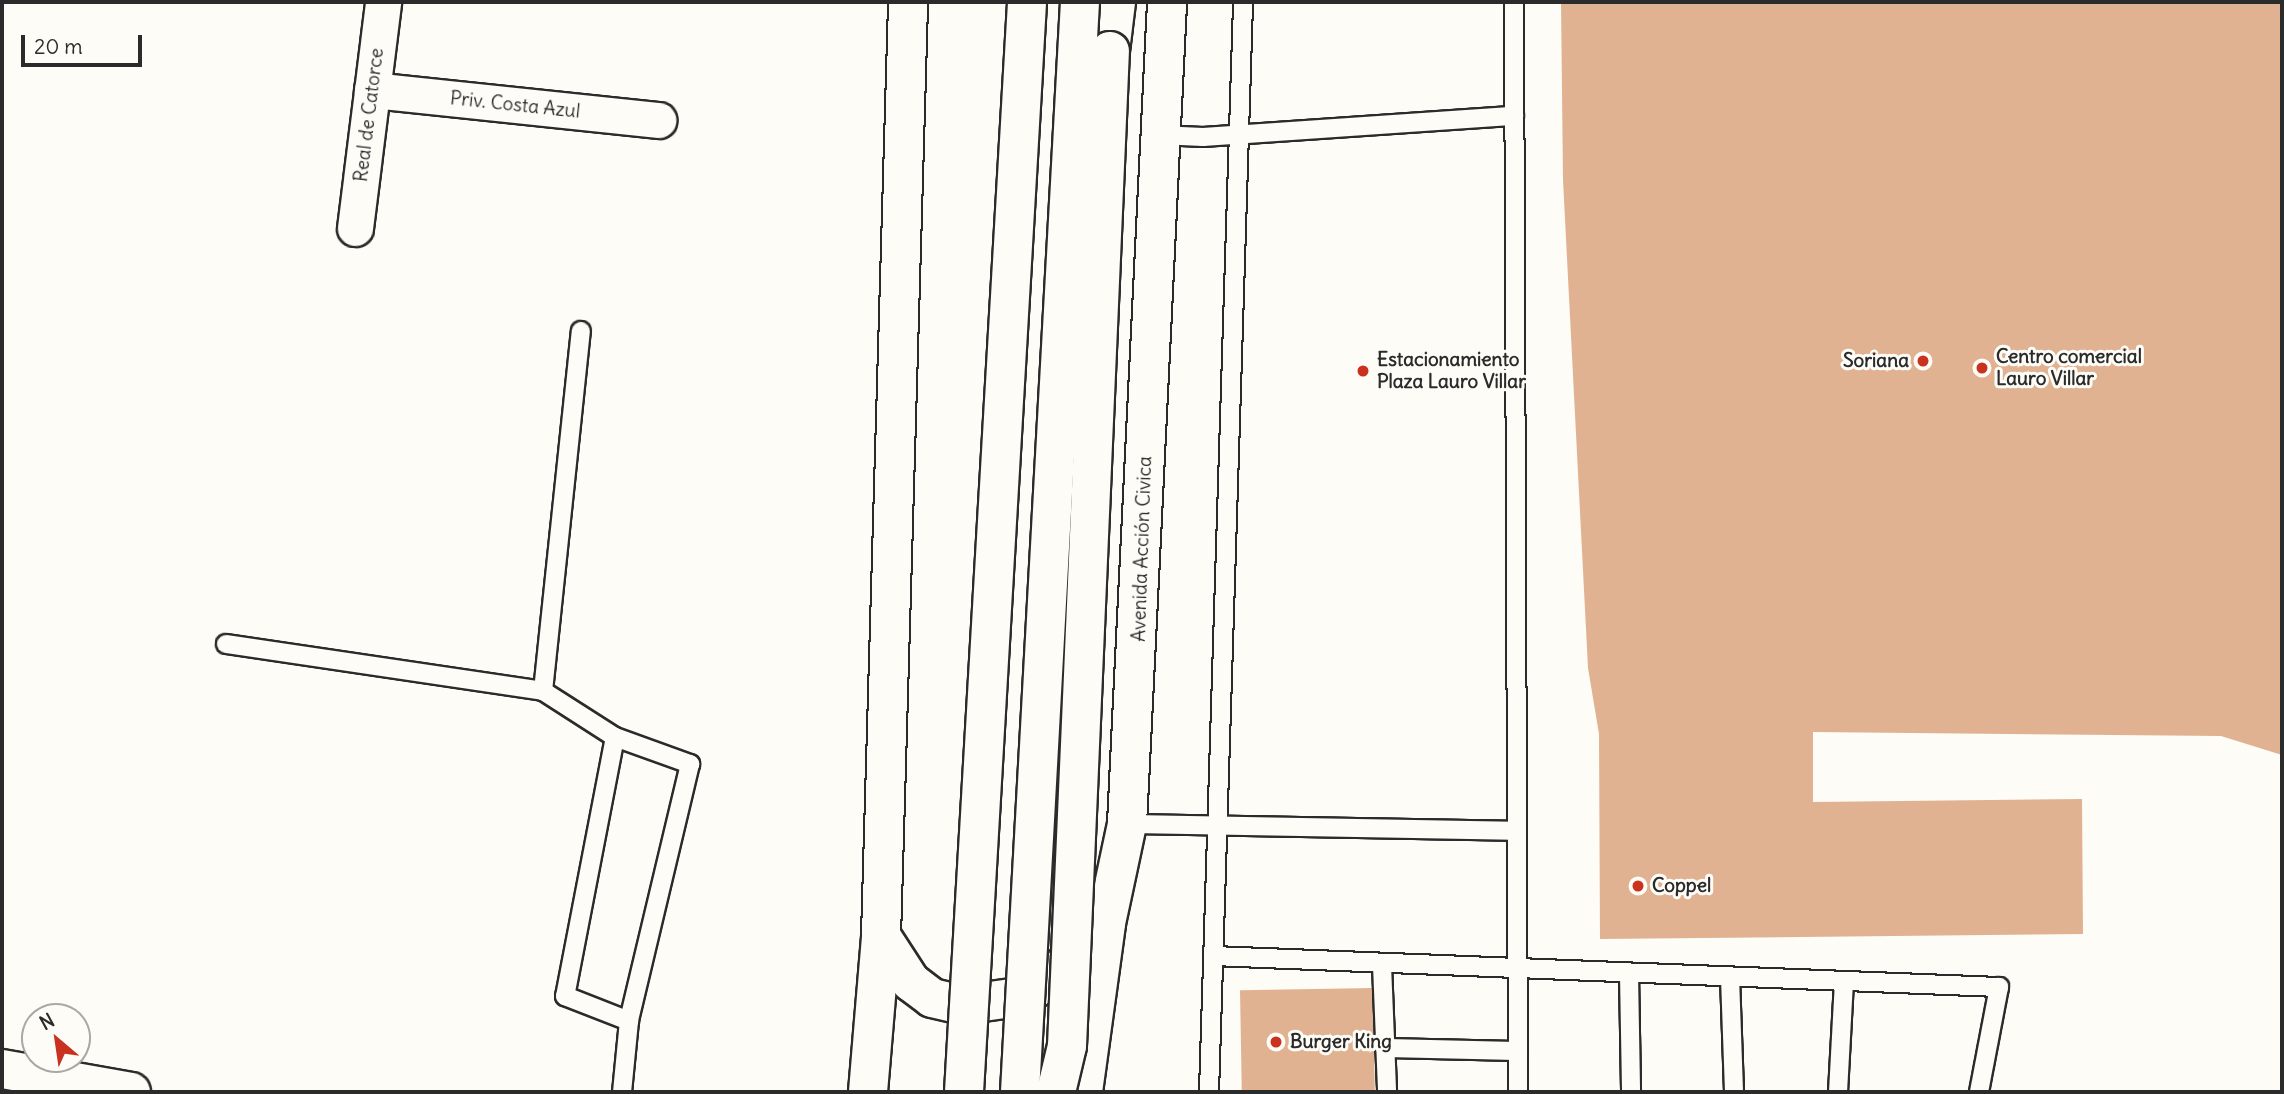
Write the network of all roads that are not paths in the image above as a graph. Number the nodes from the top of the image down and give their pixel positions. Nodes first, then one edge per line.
1 (383, 2) edge
2 (908, 2) edge
3 (1027, 2) edge
4 (1080, 2) edge
5 (1116, 2) edge
6 (1167, 2) edge
7 (1243, 2) edge
8 (1514, 2) edge
9 (372, 90) junction
10 (1514, 116) junction
11 (659, 120) dead end
12 (1159, 135) junction
13 (1240, 135) junction
14 (355, 228) dead end
15 (581, 331) dead end
16 (226, 644) dead end
17 (543, 691) junction
18 (615, 737) junction
19 (1127, 824) junction
20 (1217, 824) junction
21 (1517, 831) junction
22 (1106, 923) junction
23 (881, 936) junction
24 (1213, 956) junction
25 (1382, 965) junction
26 (1518, 969) junction
27 (1629, 974) junction
28 (1730, 977) junction
29 (1844, 982) junction
30 (629, 1021) junction
31 (1385, 1048) junction
32 (1518, 1051) junction
33 (2, 1069) edge
34 (131, 1092) edge
35 (622, 1092) edge
36 (869, 1092) edge
37 (964, 1092) edge
38 (1020, 1092) edge
39 (1056, 1092) edge
40 (1083, 1092) edge
41 (1209, 1092) edge
42 (1387, 1092) edge
43 (1518, 1092) edge
44 (1631, 1092) edge
45 (1734, 1092) edge
46 (1838, 1092) edge
47 (1979, 1092) edge

1 - 9 street, Real de Catorce
2 - 23 main road
3 - 37 main road, bridge
4 - 38 main road, bridge
5 - 39 main road, bridge
6 - 12 main road, Avenida Acción Civica
7 - 13 lane
8 - 10 lane
9 - 11 street, Priv. Costa Azul
9 - 14 street, Real de Catorce
10 - 13 lane
10 - 21 lane
12 - 13 lane
12 - 19 main road, Avenida Acción Civica
13 - 20 lane
15 - 17 lane
16 - 17 lane
17 - 18 lane
18 - 30 lane
18 - 30 lane
19 - 20 lane
19 - 22 main road, Avenida Acción Civica
20 - 21 lane
20 - 24 lane
21 - 26 lane
22 - 23 main road
22 - 40 main road, Avenida Acción Civica
23 - 36 main road
24 - 25 lane
24 - 41 lane
25 - 26 lane
25 - 31 lane
26 - 27 lane
26 - 32 lane
27 - 28 lane
27 - 44 lane
28 - 29 lane
28 - 45 lane
29 - 46 lane
29 - 47 lane
30 - 35 lane
31 - 32 lane
31 - 42 lane
32 - 43 lane
33 - 34 main road

